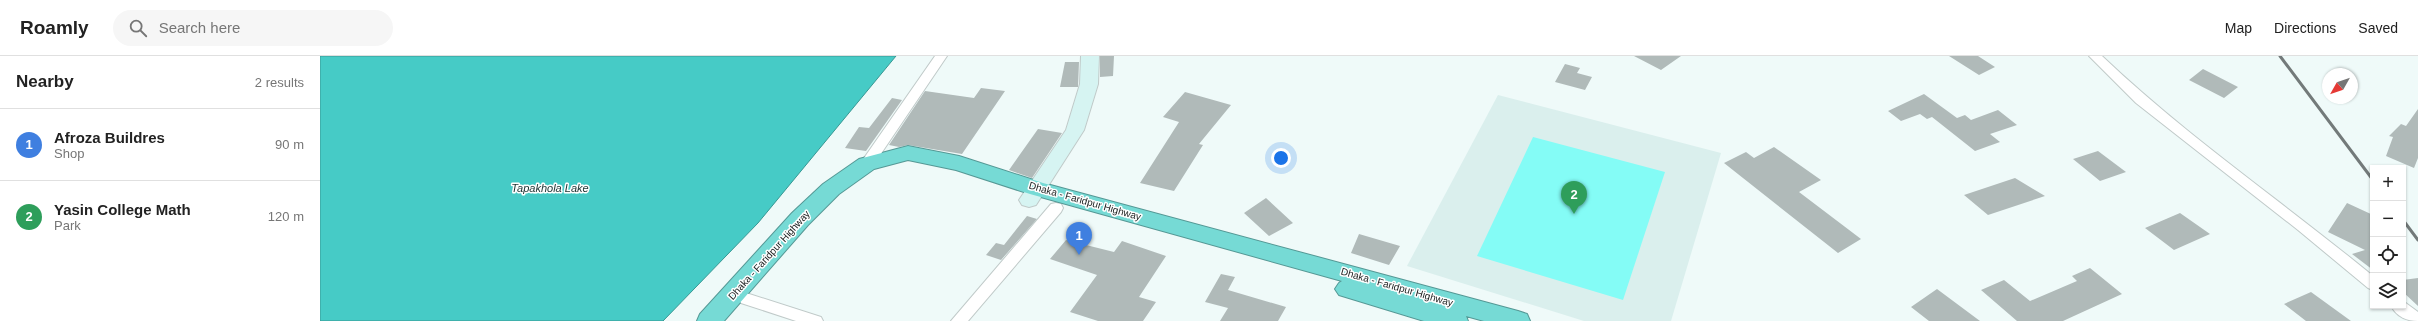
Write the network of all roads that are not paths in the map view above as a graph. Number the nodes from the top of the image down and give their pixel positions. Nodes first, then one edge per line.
1 (941, 56) edge
2 (1090, 56) edge
3 (2095, 56) edge
4 (867, 164) junction
5 (1033, 194) junction
6 (1056, 208) junction
7 (1291, 265) junction
8 (2370, 282) edge
9 (746, 298) junction
10 (2404, 309) edge
11 (709, 321) edge
12 (726, 321) edge
13 (816, 321) edge
14 (959, 321) edge
15 (1456, 321) edge
16 (1518, 321) edge
17 (2418, 321) edge

1 - 4 street
2 - 5 main road
3 - 8 street
4 - 5 highway, Dhaka - Faridpur Highway
4 - 11 highway, Dhaka - Faridpur Highway
5 - 6 highway, Dhaka - Faridpur Highway
5 - 7 highway, Dhaka - Faridpur Highway
5 - 9 highway, Dhaka - Faridpur Highway
6 - 7 highway, Dhaka - Faridpur Highway
6 - 14 street
7 - 15 highway, Dhaka - Faridpur Highway
7 - 16 highway, Dhaka - Faridpur Highway
9 - 12 highway, Dhaka - Faridpur Highway
9 - 13 street
10 - 17 street

